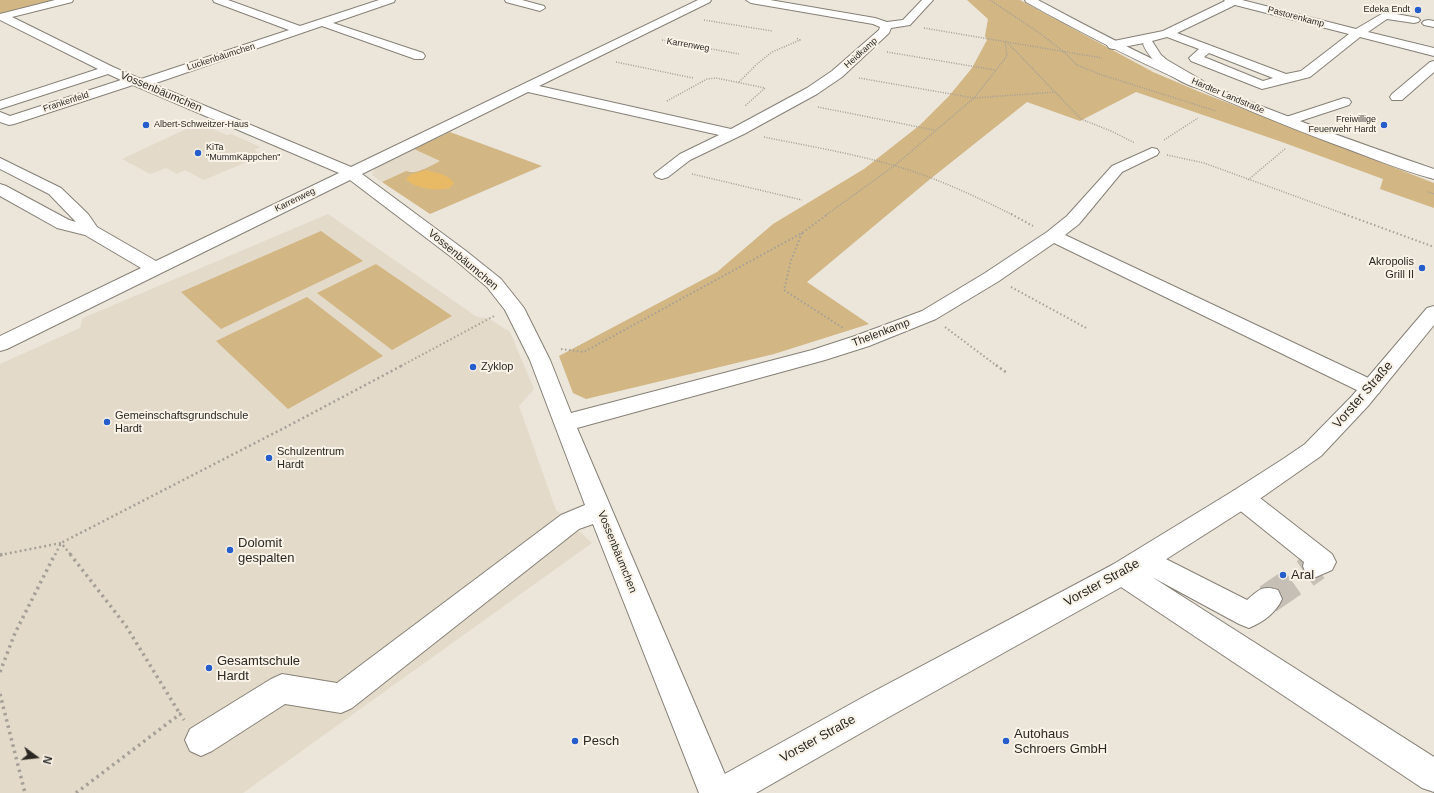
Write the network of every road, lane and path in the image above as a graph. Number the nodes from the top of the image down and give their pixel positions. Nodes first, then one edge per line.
1 (68, 0) edge
2 (218, 0) edge
3 (390, 0) edge
4 (510, 0) edge
5 (706, 0) edge
6 (751, 0) edge
7 (928, 0) edge
8 (1030, 0) edge
9 (1233, 0) edge
10 (540, 8) dead end
11 (676, 15) junction
12 (1, 17) edge
13 (1414, 20) dead end
14 (323, 23) junction
15 (900, 24) junction
16 (886, 25) junction
17 (300, 30) junction
18 (772, 31) dead end
19 (1086, 31) junction
20 (1358, 33) junction
21 (636, 35) junction
22 (796, 38) dead end
23 (1152, 38) junction
24 (1005, 41) junction
25 (867, 48) junction
26 (1123, 50) junction
27 (1433, 51) edge
28 (739, 54) dead end
29 (419, 56) dead end
30 (590, 57) junction
31 (1434, 65) edge
32 (109, 70) junction
33 (995, 70) junction
34 (837, 74) junction
35 (693, 78) dead end
36 (138, 82) junction
37 (738, 82) junction
38 (1198, 84) junction
39 (528, 88) junction
40 (1056, 92) junction
41 (1397, 97) dead end
42 (974, 98) junction
43 (792, 102) junction
44 (1344, 102) dead end
45 (0, 105) edge
46 (645, 114) junction
47 (0, 116) edge
48 (1198, 118) dead end
49 (1288, 121) junction
50 (718, 130) junction
51 (935, 130) junction
52 (736, 132) junction
53 (1286, 148) dead end
54 (1152, 152) junction
55 (0, 163) edge
56 (894, 166) junction
57 (667, 170) joint
58 (350, 172) junction
59 (1434, 174) edge
60 (1248, 180) junction
61 (0, 189) edge
62 (802, 200) dead end
63 (91, 231) junction
64 (802, 233) junction
65 (1053, 236) junction
66 (1434, 248) edge
67 (155, 268) junction
68 (992, 277) junction
69 (514, 308) junction
70 (1434, 312) edge
71 (929, 315) junction
72 (1088, 329) dead end
73 (862, 341) junction
74 (0, 344) edge
75 (560, 349) dead end
76 (1007, 373) dead end
77 (1372, 388) junction
78 (564, 423) junction
79 (1242, 498) junction
80 (600, 510) junction
81 (61, 543) junction
82 (0, 555) edge
83 (1133, 566) junction
84 (1316, 566) dead end
85 (1268, 599) tunnel mouth
86 (0, 672) edge
87 (0, 694) edge
88 (180, 714) junction
89 (200, 740) joint
90 (1434, 776) edge
91 (25, 793) edge
92 (76, 793) edge
93 (716, 793) edge
94 (724, 793) edge

1 - 12 street
2 - 17 street
3 - 14 street, Luckenbäumchen
4 - 10 street
5 - 11 street, Karrenweg
6 - 16 street, Heidkamp
7 - 15 street
8 - 19 street, Hardter Landstraße
9 - 20 street, Pastorenkamp
9 - 23 street, Pastorenkamp
11 - 18 path
11 - 21 street, Karrenweg
12 - 32 street, Vossenbäumchen
13 - 20 street
14 - 17 street, Luckenbäumchen
14 - 29 street
15 - 16 street
15 - 24 path
16 - 25 street, Heidkamp
17 - 36 street, Luckenbäumchen
19 - 23 street
19 - 26 street, Hardter Landstraße
20 - 23 street
20 - 27 street, Pastorenkamp
21 - 28 path, Karrenweg
21 - 30 street, Karrenweg
22 - 37 path
23 - 26 street, Pastorenkamp
23 - 38 street
24 - 26 path
24 - 33 path
24 - 40 path
25 - 33 path
25 - 34 street, Heidkamp
26 - 38 street, Hardter Landstraße
30 - 35 path
30 - 39 street, Karrenweg
31 - 41 street
32 - 36 street, Vossenbäumchen
32 - 45 street, Frankenfeld
33 - 42 path
34 - 42 path
34 - 43 street, Heidkamp
36 - 47 street, Frankenfeld
36 - 58 street, Vossenbäumchen
37 - 46 path
37 - 50 path
38 - 49 street, Hardter Landstraße
39 - 46 street
39 - 58 street, Karrenweg
40 - 42 path
40 - 54 path
42 - 51 path
43 - 51 path
43 - 52 street, Heidkamp
44 - 49 street
46 - 50 street
48 - 54 path
49 - 59 street, Hardter Landstraße
50 - 52 street
51 - 56 path
52 - 56 path
52 - 57 street, Heidkamp
53 - 60 path
54 - 60 path
54 - 65 street, Thelenkamp
55 - 63 street
56 - 64 path
56 - 65 path
57 - 62 path
58 - 67 street, Karrenweg
58 - 69 street, Vossenbäumchen
60 - 66 path
61 - 63 street
63 - 67 street
64 - 73 path
64 - 75 path
65 - 68 street, Thelenkamp
65 - 77 street
67 - 74 street, Karrenweg
68 - 71 street, Thelenkamp
68 - 72 path
69 - 78 street, Vossenbäumchen
69 - 81 path
70 - 77 street, Vorster Straße
71 - 73 street, Thelenkamp
71 - 76 path
73 - 78 street, Thelenkamp
77 - 79 street, Vorster Straße
78 - 80 street, Vossenbäumchen
79 - 83 street, Vorster Straße
79 - 84 street
80 - 89 street
80 - 93 street, Vossenbäumchen
81 - 82 path
81 - 86 path
81 - 88 path
83 - 85 street
83 - 90 street
83 - 94 street, Vorster Straße
87 - 91 path
88 - 89 path
88 - 92 path

